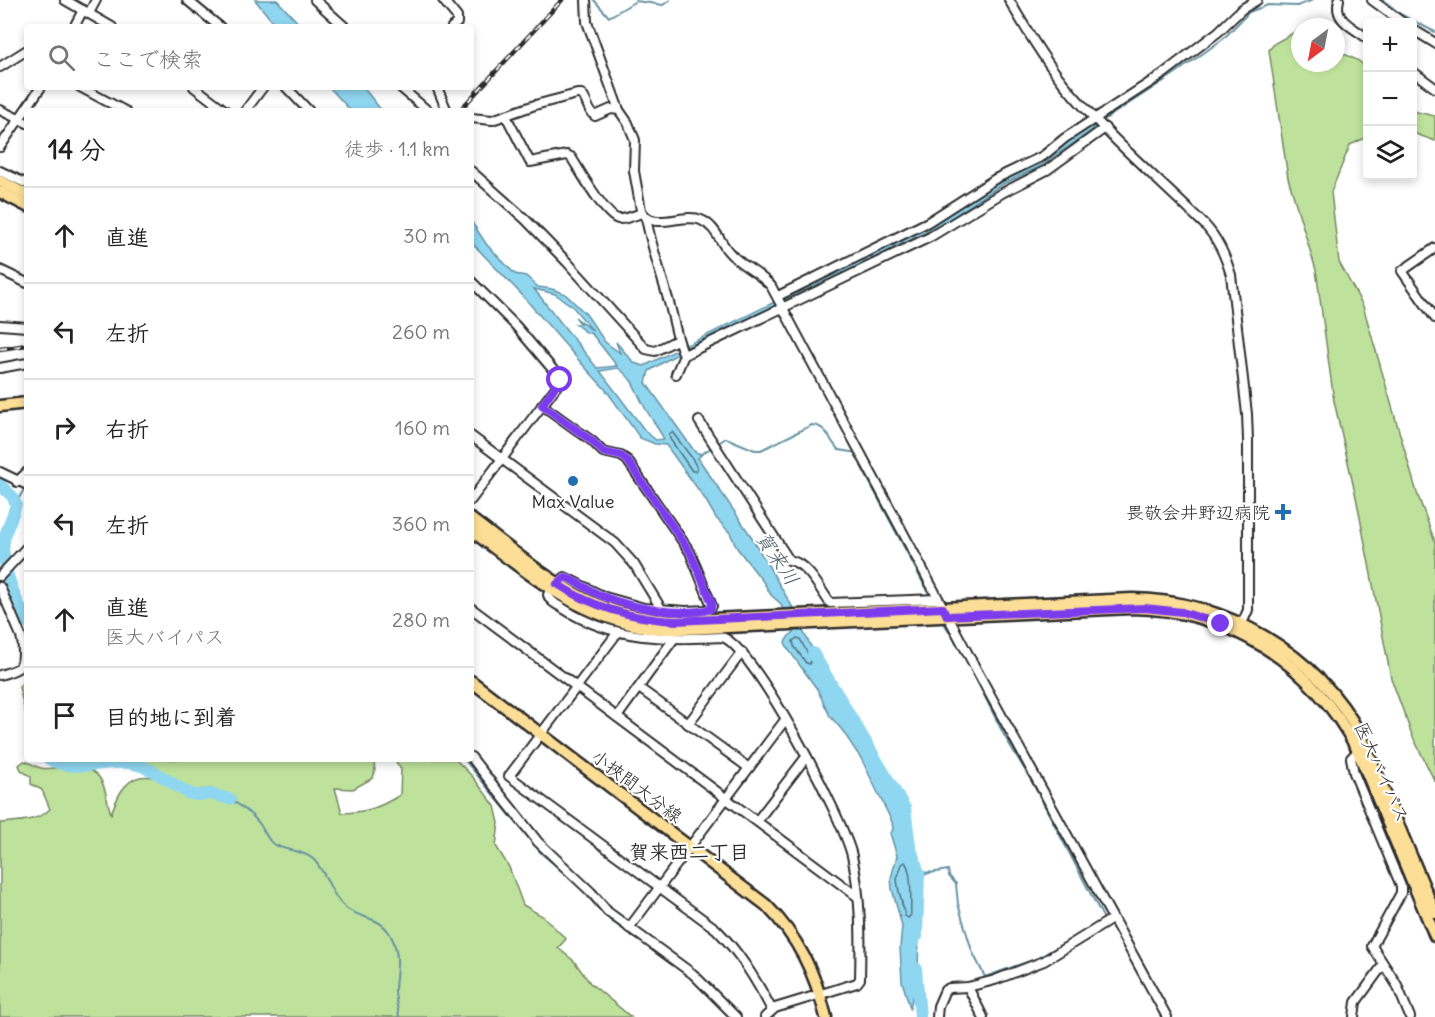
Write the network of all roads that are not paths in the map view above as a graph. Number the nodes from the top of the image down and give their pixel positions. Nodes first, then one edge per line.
1 (65, 0) edge
2 (96, 0) edge
3 (187, 0) edge
4 (315, 0) edge
5 (324, 0) edge
6 (443, 0) edge
7 (586, 0) edge
8 (1009, 0) edge
9 (1257, 0) edge
10 (1339, 0) edge
11 (1372, 0) edge
12 (86, 12) junction
13 (334, 17) junction
14 (1397, 18) edge
15 (76, 24) edge
16 (107, 24) edge
17 (215, 24) edge
18 (342, 24) edge
19 (456, 24) edge
20 (1417, 32) edge
21 (1363, 36) edge
22 (1435, 43) edge
23 (24, 52) edge
24 (0, 67) edge
25 (1414, 72) edge
26 (1435, 88) edge
27 (39, 90) edge
28 (86, 90) edge
29 (198, 90) edge
30 (261, 90) edge
31 (289, 90) edge
32 (404, 90) edge
33 (438, 90) edge
34 (27, 108) edge
35 (119, 108) edge
36 (222, 108) edge
37 (247, 108) edge
38 (306, 108) edge
39 (424, 108) edge
40 (446, 108) edge
41 (0, 110) edge
42 (620, 110) junction
43 (24, 112) edge
44 (506, 116) junction
45 (474, 118) edge
46 (19, 119) junction
47 (1096, 119) junction
48 (24, 122) edge
49 (1104, 127) junction
50 (0, 147) edge
51 (0, 171) edge
52 (474, 174) edge
53 (0, 181) edge
54 (24, 183) edge
55 (0, 192) edge
56 (24, 193) edge
57 (24, 204) edge
58 (644, 216) junction
59 (1435, 248) edge
60 (0, 270) edge
61 (24, 282) edge
62 (474, 284) edge
63 (778, 296) junction
64 (784, 308) junction
65 (1435, 318) edge
66 (0, 325) edge
67 (24, 327) edge
68 (677, 340) junction
69 (684, 356) junction
70 (24, 364) edge
71 (0, 368) edge
72 (676, 374) dead end
73 (24, 403) edge
74 (542, 405) junction
75 (0, 406) edge
76 (699, 421) dead end
77 (474, 438) edge
78 (502, 459) junction
79 (0, 470) edge
80 (22, 484) edge
81 (474, 496) edge
82 (474, 521) edge
83 (474, 532) edge
84 (24, 550) edge
85 (0, 576) edge
86 (0, 587) edge
87 (558, 588) junction
88 (474, 610) edge
89 (662, 610) junction
90 (939, 611) junction
91 (1240, 628) junction
92 (618, 632) junction
93 (673, 640) junction
94 (742, 652) junction
95 (0, 675) edge
96 (474, 683) edge
97 (577, 687) junction
98 (639, 687) junction
99 (617, 717) junction
100 (785, 720) junction
101 (688, 724) junction
102 (541, 734) junction
103 (1358, 751) junction
104 (806, 757) junction
105 (474, 761) edge
106 (749, 768) junction
107 (726, 799) junction
108 (757, 821) junction
109 (690, 846) junction
110 (660, 887) junction
111 (858, 897) junction
112 (1435, 913) edge
113 (1112, 919) junction
114 (629, 928) junction
115 (1435, 936) edge
116 (1383, 965) junction
117 (968, 987) junction
118 (820, 995) junction
119 (772, 1010) junction
120 (736, 1017) edge
121 (765, 1017) edge
122 (826, 1017) edge
123 (937, 1017) edge
124 (983, 1017) edge
125 (1167, 1017) edge
126 (1354, 1017) edge
127 (1410, 1017) edge

1 - 12 street
2 - 12 street
3 - 17 street
4 - 13 street
5 - 13 street
6 - 19 street
7 - 42 street
8 - 47 street
9 - 47 street
10 - 21 street
11 - 14 street
12 - 15 street
12 - 16 street
13 - 18 street
20 - 22 street
23 - 24 street
25 - 26 street
27 - 34 street
28 - 35 street
29 - 36 street
30 - 37 street
31 - 38 street
32 - 39 street
33 - 40 street
41 - 46 street
42 - 44 street
42 - 58 street
43 - 46 street
44 - 45 street
44 - 58 street
46 - 48 street
46 - 50 street
47 - 49 street
47 - 63 street
49 - 64 street
49 - 91 street
51 - 54 street
52 - 68 street
53 - 56 main road
55 - 57 main road
58 - 63 street
58 - 68 street
59 - 65 street
60 - 61 street
62 - 74 street
63 - 64 street
64 - 69 street
64 - 90 street
66 - 67 street
68 - 69 street
69 - 72 street
70 - 71 street
73 - 75 main road
74 - 78 street
74 - 89 street
76 - 90 street
77 - 78 street
78 - 81 street
78 - 89 street
79 - 80 street
82 - 87 main road, 医大バイパス
83 - 87 main road, 医大バイパス
84 - 85 street
86 - 95 street
87 - 89 street
87 - 90 main road
87 - 90 main road, 医大バイパス
87 - 92 street
88 - 97 street
90 - 91 main road, 医大バイパス
90 - 113 street
91 - 103 main road, 医大バイパス
91 - 112 main road, 医大バイパス
92 - 93 street
92 - 97 street
93 - 94 street
93 - 98 street
94 - 100 street
94 - 101 street
96 - 102 main road, 小挾間大分線
97 - 99 street
97 - 102 street
98 - 99 street
98 - 101 street
99 - 107 street
100 - 104 street
100 - 106 street
101 - 106 street
102 - 109 main road, 小挾間大分線
102 - 110 street
103 - 115 main road, 医大バイパス
103 - 116 street
104 - 108 street
104 - 111 street
105 - 114 street
106 - 107 street
107 - 108 street
107 - 109 street
108 - 111 street
109 - 110 street
109 - 118 main road, 小挾間大分線
110 - 114 street
110 - 119 street
111 - 118 street
113 - 117 street
113 - 125 street
114 - 120 street
116 - 126 street
116 - 127 street
117 - 123 street
117 - 124 street
118 - 119 street
118 - 122 main road, 小挾間大分線
119 - 121 street

